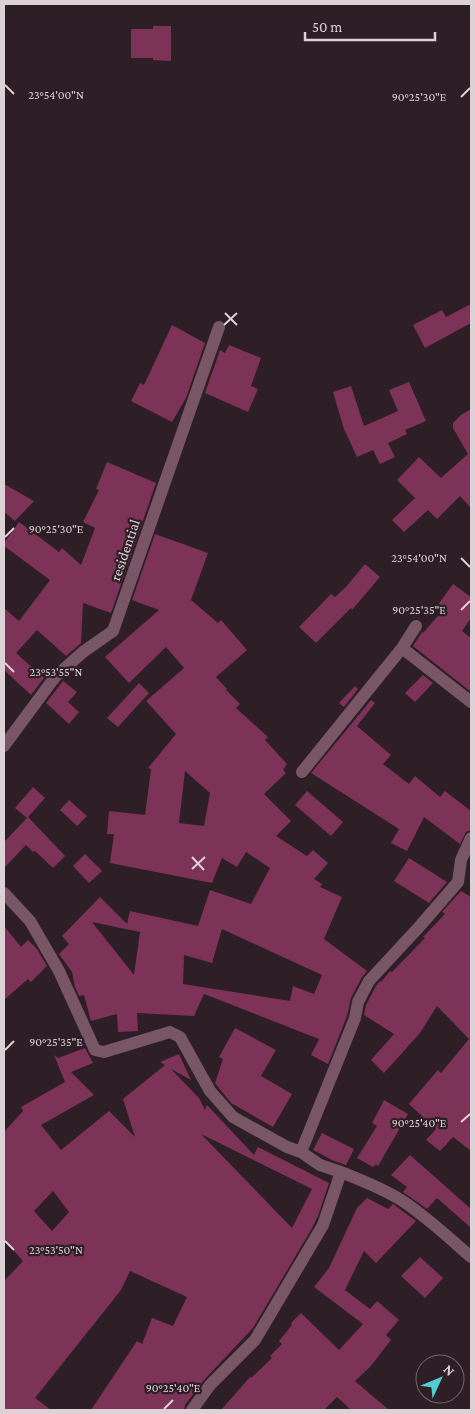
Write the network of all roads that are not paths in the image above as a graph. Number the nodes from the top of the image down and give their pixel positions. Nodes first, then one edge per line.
1 (219, 327) dead end
2 (416, 626) dead end
3 (402, 648) junction
4 (471, 702) edge
5 (4, 746) edge
6 (302, 772) dead end
7 (471, 838) edge
8 (4, 893) edge
9 (301, 1152) junction
10 (340, 1172) junction
11 (471, 1257) edge
12 (192, 1410) edge

1 - 5 street, residential
2 - 3 street
3 - 4 street
3 - 6 street
7 - 9 street
8 - 9 street
9 - 10 street
10 - 11 street
10 - 12 street

